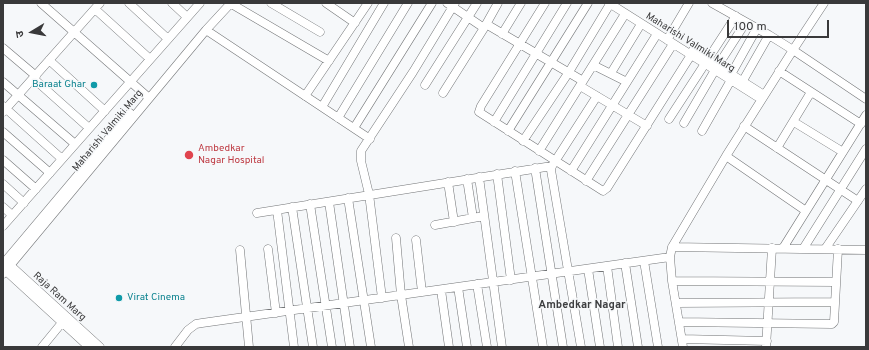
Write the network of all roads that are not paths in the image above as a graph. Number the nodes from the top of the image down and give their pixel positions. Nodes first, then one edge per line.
1 (41, 3) edge
2 (129, 3) edge
3 (172, 3) edge
4 (200, 3) edge
5 (225, 3) edge
6 (230, 3) edge
7 (271, 3) edge
8 (326, 3) edge
9 (368, 3) edge
10 (384, 3) edge
11 (408, 3) edge
12 (432, 3) edge
13 (477, 3) edge
14 (498, 3) edge
15 (521, 3) edge
16 (545, 3) edge
17 (567, 3) edge
18 (588, 3) edge
19 (612, 3) edge
20 (689, 3) edge
21 (712, 3) edge
22 (824, 3) edge
23 (452, 4) edge
24 (98, 6) edge
25 (626, 14) junction
26 (736, 16) junction
27 (187, 17) junction
28 (468, 17) junction
29 (746, 22) junction
30 (355, 23) junction
31 (641, 24) junction
32 (485, 26) junction
33 (757, 28) junction
34 (206, 30) junction
35 (320, 32) dead end
36 (74, 33) junction
37 (502, 34) junction
38 (657, 34) junction
39 (769, 35) junction
40 (168, 39) junction
41 (670, 40) junction
42 (519, 44) junction
43 (3, 48) edge
44 (793, 50) junction
45 (536, 54) junction
46 (691, 55) junction
47 (49, 60) junction
48 (150, 60) junction
49 (329, 61) junction
50 (705, 61) junction
51 (551, 62) junction
52 (593, 65) junction
53 (716, 68) junction
54 (568, 72) junction
55 (779, 72) junction
56 (611, 73) junction
57 (34, 77) junction
58 (730, 78) junction
59 (3, 82) edge
60 (130, 82) junction
61 (627, 82) junction
62 (581, 84) junction
63 (741, 84) junction
64 (425, 85) dead end
65 (812, 92) junction
66 (443, 93) dead end
67 (18, 95) junction
68 (147, 96) junction
69 (305, 96) junction
70 (597, 96) junction
71 (762, 97) junction
72 (866, 99) edge
73 (612, 106) junction
74 (322, 107) junction
75 (4, 109) edge
76 (105, 111) junction
77 (628, 114) junction
78 (866, 115) edge
79 (338, 118) junction
80 (669, 119) dead end
81 (494, 122) junction
82 (794, 122) junction
83 (684, 123) dead end
84 (861, 124) junction
85 (647, 126) junction
86 (744, 126) junction
87 (89, 128) junction
88 (354, 128) junction
89 (508, 131) junction
90 (702, 131) dead end
91 (3, 132) edge
92 (370, 139) junction
93 (523, 141) junction
94 (75, 144) junction
95 (777, 148) junction
96 (866, 149) edge
97 (539, 151) junction
98 (843, 152) junction
99 (726, 156) junction
100 (62, 159) junction
101 (3, 160) edge
102 (554, 164) junction
103 (535, 168) junction
104 (515, 171) junction
105 (571, 172) junction
106 (50, 173) junction
107 (497, 174) junction
108 (478, 177) junction
109 (467, 179) junction
110 (826, 180) junction
111 (586, 181) junction
112 (448, 182) junction
113 (3, 184) edge
114 (36, 189) junction
115 (840, 189) junction
116 (866, 189) edge
117 (369, 194) junction
118 (348, 198) junction
119 (858, 201) junction
120 (329, 202) junction
121 (24, 203) junction
122 (310, 204) junction
123 (3, 207) edge
124 (292, 207) junction
125 (277, 210) junction
126 (806, 211) junction
127 (257, 213) dead end
128 (12, 216) junction
129 (484, 216) junction
130 (472, 218) junction
131 (454, 222) junction
132 (435, 225) dead end
133 (3, 226) edge
134 (396, 238) dead end
135 (416, 240) dead end
136 (672, 247) junction
137 (772, 248) junction
138 (783, 248) junction
139 (268, 249) dead end
140 (803, 249) junction
141 (825, 249) junction
142 (838, 249) junction
143 (240, 250) dead end
144 (866, 250) edge
145 (670, 257) junction
146 (644, 261) junction
147 (625, 263) junction
148 (607, 266) junction
149 (5, 267) edge
150 (588, 269) junction
151 (568, 272) junction
152 (551, 274) junction
153 (532, 277) junction
154 (511, 280) junction
155 (672, 281) junction
156 (492, 282) junction
157 (770, 282) junction
158 (836, 282) junction
159 (476, 284) junction
160 (458, 287) junction
161 (441, 290) junction
162 (422, 292) junction
163 (401, 295) junction
164 (382, 298) junction
165 (365, 301) junction
166 (769, 302) junction
167 (835, 302) junction
168 (345, 303) junction
169 (676, 303) junction
170 (326, 306) junction
171 (308, 309) junction
172 (290, 311) junction
173 (276, 313) junction
174 (245, 318) junction
175 (64, 320) junction
176 (679, 322) junction
177 (768, 322) junction
178 (682, 343) edge
179 (766, 344) edge
180 (46, 346) edge
181 (89, 347) edge
182 (100, 347) edge
183 (175, 347) edge
184 (249, 347) edge
185 (294, 347) edge
186 (313, 347) edge
187 (332, 347) edge
188 (350, 347) edge
189 (371, 347) edge
190 (409, 347) edge
191 (449, 347) edge
192 (467, 347) edge
193 (487, 347) edge
194 (502, 347) edge
195 (543, 347) edge
196 (563, 347) edge
197 (581, 347) edge
198 (600, 347) edge
199 (618, 347) edge
200 (638, 347) edge
201 (658, 347) edge

1 - 36 street
2 - 40 street
3 - 27 street
4 - 27 street
5 - 68 street, Maharishi Valmiki Marg
6 - 34 street, Maharishi Valmiki Marg
6 - 49 street
7 - 35 street
8 - 30 street
9 - 30 street
10 - 74 street
11 - 79 street
12 - 88 street
13 - 28 street
14 - 32 street
15 - 37 street
16 - 42 street
17 - 45 street
18 - 51 street
19 - 25 street, Maharishi Valmiki Marg
19 - 41 street, Maharishi Valmiki Marg
19 - 54 street
20 - 41 street
21 - 26 street
22 - 44 street
23 - 28 street
23 - 92 street
24 - 36 street
24 - 48 street
25 - 31 street, Maharishi Valmiki Marg
25 - 52 street
26 - 29 street
26 - 50 street
27 - 40 street
28 - 32 street
28 - 64 street
29 - 33 street
29 - 53 street
30 - 49 street
31 - 38 street, Maharishi Valmiki Marg
31 - 56 street
32 - 37 street
32 - 66 street
33 - 39 street
33 - 58 street
34 - 68 street, Maharishi Valmiki Marg
34 - 69 street
36 - 47 street
36 - 60 street
37 - 42 street
38 - 41 street, Maharishi Valmiki Marg
38 - 61 street
39 - 44 street
39 - 63 street
40 - 48 street
41 - 46 street, Maharishi Valmiki Marg
41 - 50 street, Maharishi Valmiki Marg
41 - 77 street
42 - 45 street
42 - 81 street
43 - 57 street
44 - 55 street
44 - 72 street
45 - 51 street
45 - 81 street
46 - 50 street, Maharishi Valmiki Marg
46 - 85 street
47 - 57 street
47 - 76 street
48 - 60 street
49 - 69 street
50 - 53 street, Maharishi Valmiki Marg
50 - 80 street
51 - 54 street
51 - 89 street
52 - 56 street
52 - 62 street
53 - 58 street, Maharishi Valmiki Marg
53 - 83 street
54 - 62 street
54 - 93 street
55 - 65 street
55 - 71 street
56 - 61 street
57 - 67 street
57 - 87 street
58 - 63 street, Maharishi Valmiki Marg
58 - 90 street
59 - 67 street
60 - 68 street
60 - 76 street
61 - 73 street
62 - 70 street
62 - 97 street
63 - 71 street, Maharishi Valmiki Marg
65 - 82 street
65 - 84 street
67 - 75 street
67 - 94 street
68 - 149 street, Maharishi Valmiki Marg
69 - 74 street
70 - 73 street
70 - 102 street
71 - 86 street
73 - 77 street
73 - 105 street
74 - 79 street
75 - 100 street
76 - 87 street
77 - 85 street
77 - 111 street
78 - 84 street
79 - 88 street
81 - 89 street
82 - 95 street
82 - 98 street
84 - 98 street
85 - 111 street
86 - 95 street
86 - 99 street
87 - 94 street
88 - 92 street
89 - 93 street
91 - 106 street
92 - 117 street
93 - 97 street
94 - 100 street
95 - 110 street
96 - 115 street
97 - 102 street
98 - 110 street
99 - 126 street
99 - 136 street
100 - 106 street
101 - 114 street
102 - 103 street
102 - 105 street
102 - 151 street
103 - 104 street
103 - 152 street
104 - 107 street
104 - 153 street
105 - 111 street
106 - 114 street
107 - 108 street
107 - 154 street
108 - 109 street
108 - 129 street
109 - 112 street
109 - 130 street
110 - 115 street
110 - 126 street
112 - 117 street
112 - 131 street
113 - 121 street
114 - 121 street
115 - 119 street
115 - 140 street
116 - 119 street
117 - 118 street
117 - 164 street
118 - 120 street
118 - 165 street
119 - 141 street
120 - 122 street
120 - 168 street
121 - 128 street
122 - 124 street
122 - 170 street
123 - 128 street
124 - 125 street
124 - 171 street
125 - 127 street
125 - 172 street
126 - 138 street
128 - 133 street
129 - 130 street
129 - 156 street
130 - 131 street
131 - 132 street
134 - 163 street
135 - 162 street
136 - 137 street
136 - 145 street
137 - 138 street
137 - 157 street
138 - 140 street
139 - 173 street
140 - 141 street
141 - 142 street
142 - 144 street
142 - 158 street
143 - 174 street
145 - 146 street
145 - 155 street
146 - 147 street
146 - 201 street
147 - 148 street
147 - 200 street
148 - 150 street
148 - 199 street
149 - 175 street, Raja Ram Marg
150 - 151 street
150 - 198 street
151 - 152 street
151 - 197 street
152 - 153 street
152 - 196 street
153 - 154 street
153 - 195 street
154 - 156 street
155 - 157 street
155 - 169 street
156 - 159 street
156 - 194 street
157 - 158 street
157 - 166 street
158 - 167 street
159 - 160 street
159 - 193 street
160 - 161 street
160 - 192 street
161 - 162 street
161 - 191 street
162 - 163 street
163 - 164 street
163 - 190 street
164 - 165 street
165 - 168 street
165 - 189 street
166 - 167 street
166 - 169 street
166 - 177 street
167 - 177 street
168 - 170 street
168 - 188 street
169 - 176 street
170 - 171 street
170 - 187 street
171 - 172 street
171 - 186 street
172 - 173 street
172 - 185 street
173 - 174 street
174 - 183 street
174 - 184 street
175 - 180 street
175 - 181 street, Raja Ram Marg
175 - 182 street, Raja Ram Marg
176 - 177 street
176 - 178 street
177 - 179 street
178 - 179 street

